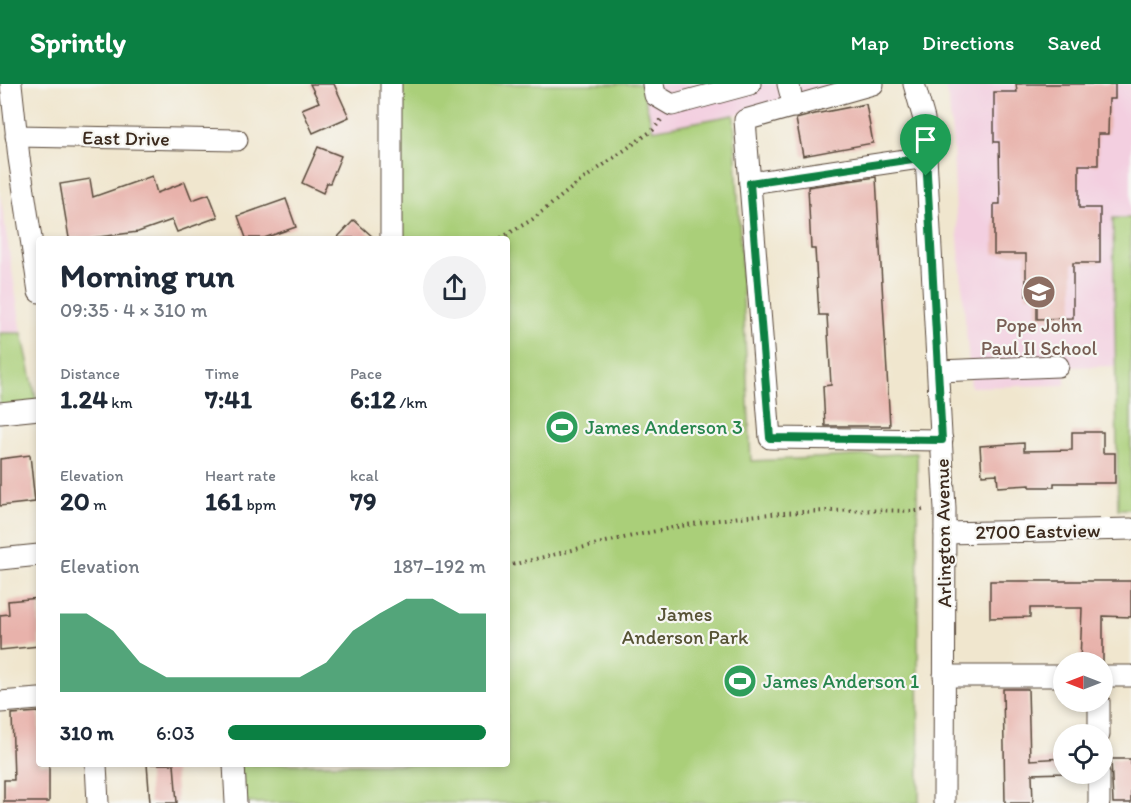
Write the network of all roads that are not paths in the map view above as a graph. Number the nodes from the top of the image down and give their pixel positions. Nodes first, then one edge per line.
1 (11, 84) edge
2 (392, 84) edge
3 (653, 84) edge
4 (750, 84) edge
5 (788, 84) edge
6 (873, 84) edge
7 (914, 84) edge
8 (794, 106) junction
9 (16, 136) junction
10 (237, 140) dead end
11 (926, 157) junction
12 (750, 183) junction
13 (391, 236) edge
14 (36, 272) edge
15 (1058, 366) dead end
16 (939, 371) junction
17 (36, 409) edge
18 (0, 413) edge
19 (942, 440) junction
20 (1131, 529) edge
21 (945, 533) junction
22 (36, 555) edge
23 (0, 559) edge
24 (944, 675) junction
25 (1053, 676) edge
26 (1113, 676) edge
27 (1131, 676) edge
28 (36, 699) edge
29 (0, 702) edge
30 (96, 767) edge
31 (234, 767) edge
32 (1099, 784) edge
33 (98, 803) edge
34 (236, 803) edge
35 (944, 803) edge
36 (1099, 803) edge

1 - 9 street
2 - 13 street
3 - 4 street
5 - 8 street
6 - 8 street
7 - 11 street, Arlington Avenue
8 - 12 street
9 - 10 street, East Drive
9 - 14 street
11 - 12 street
11 - 16 street, Arlington Avenue
12 - 19 street
15 - 16 street
16 - 19 street, Arlington Avenue
17 - 18 street
19 - 21 street, Arlington Avenue
20 - 21 street, 2700 Eastview
21 - 24 street, Arlington Avenue
22 - 23 street
24 - 25 street
24 - 35 street, Arlington Avenue
26 - 27 street
28 - 29 street
30 - 33 street
31 - 34 street
32 - 36 street

